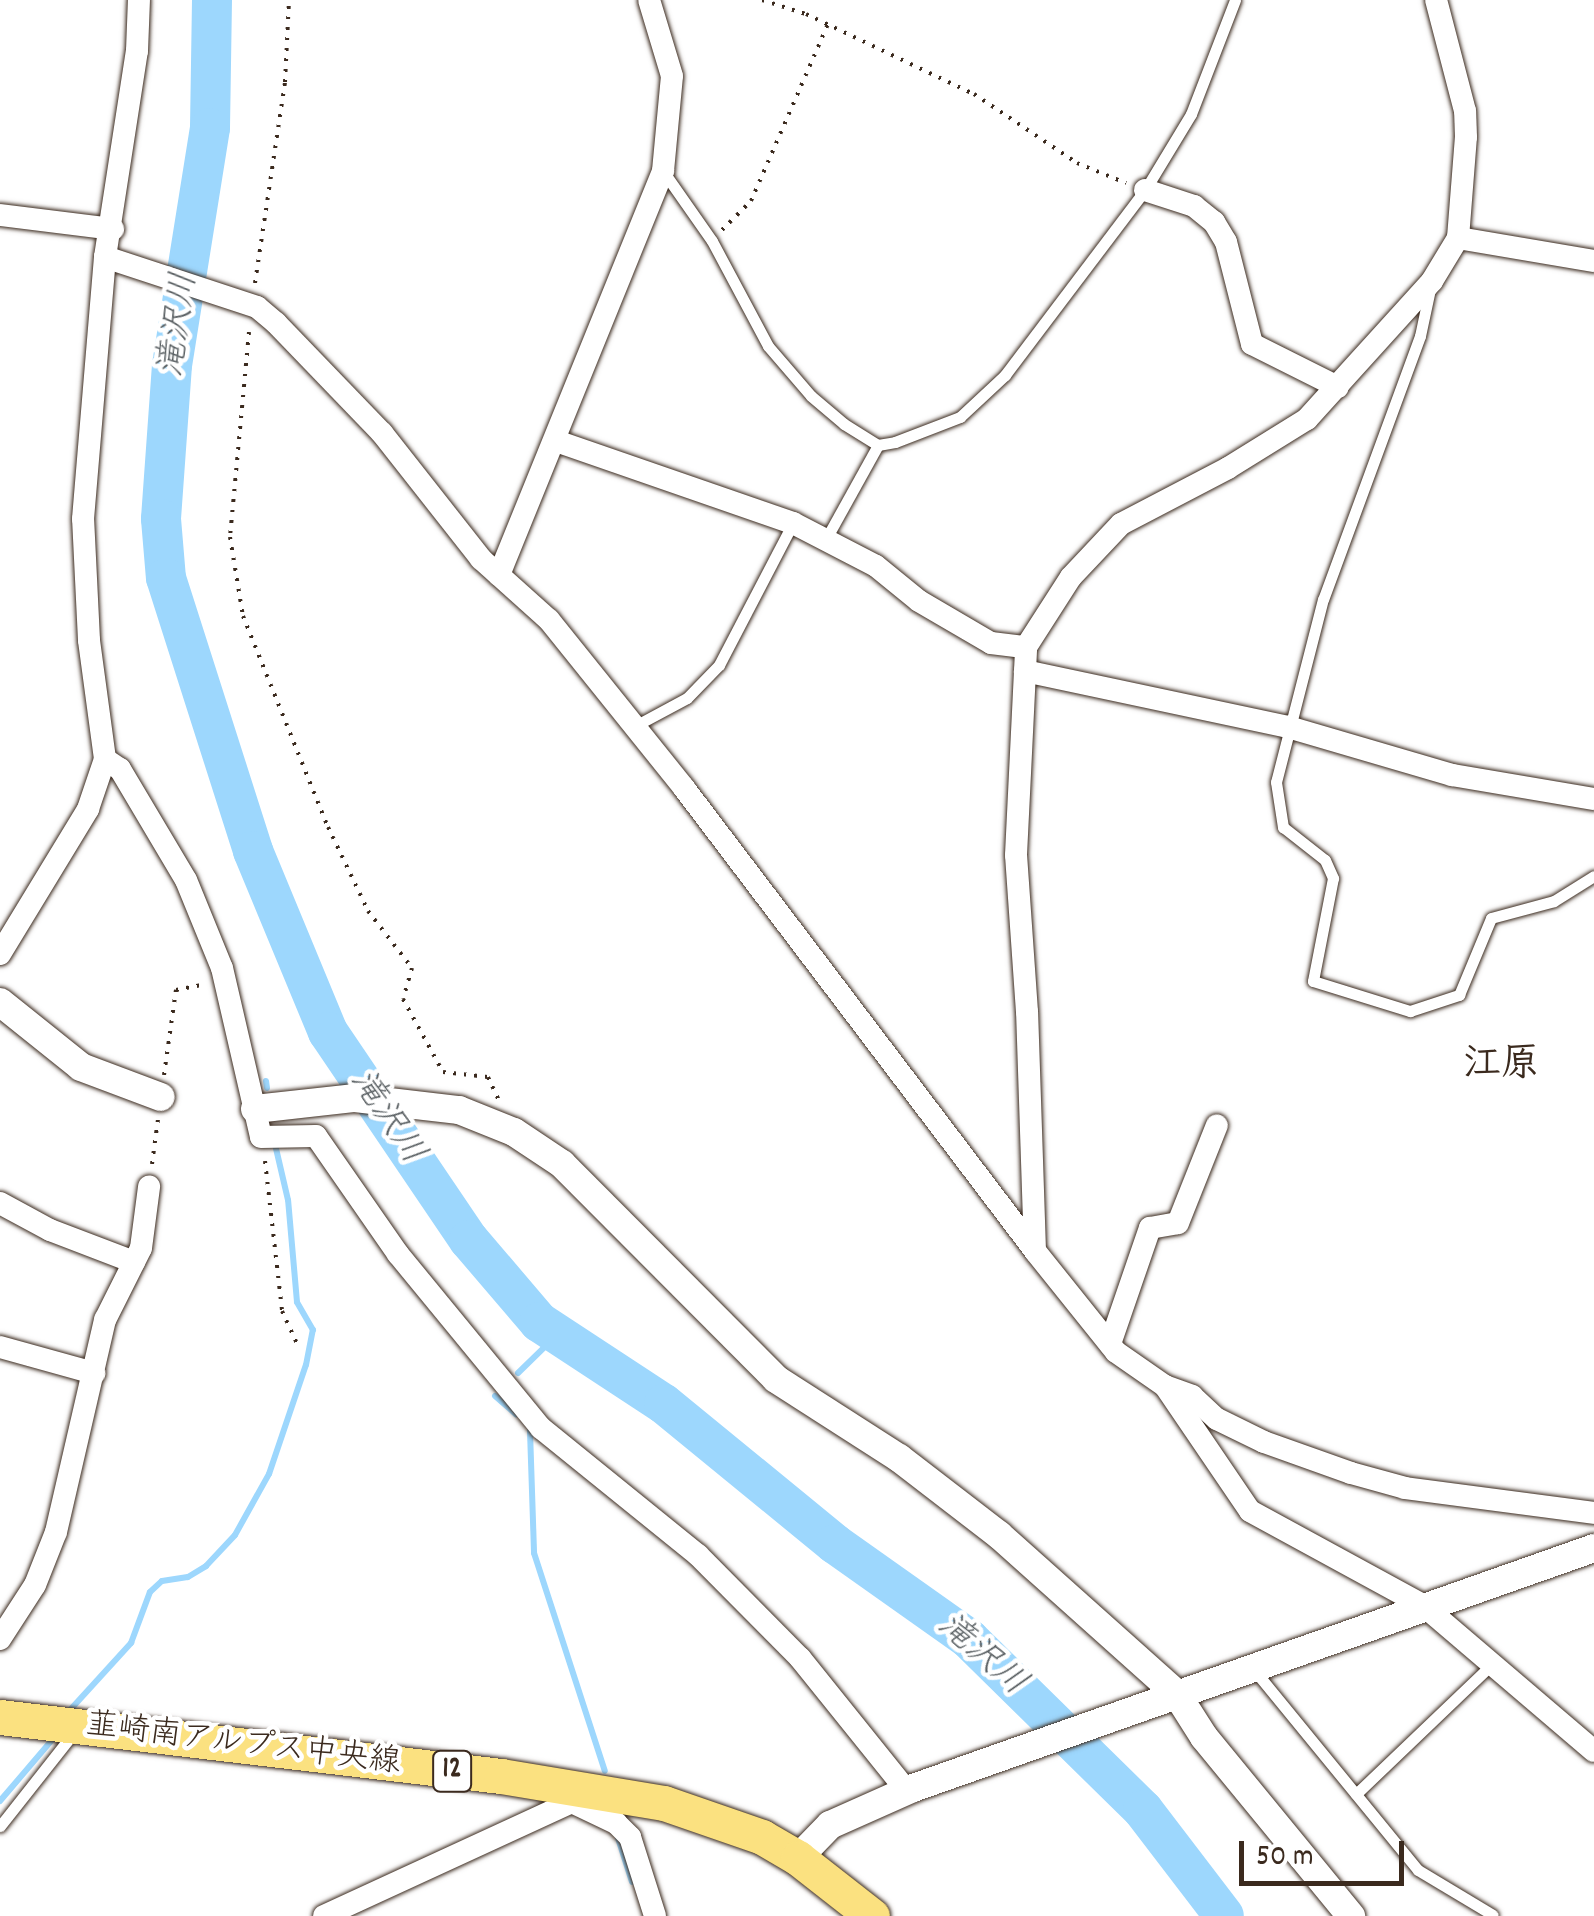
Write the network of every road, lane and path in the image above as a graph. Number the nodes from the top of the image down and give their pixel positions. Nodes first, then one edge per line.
1 (138, 0) edge
2 (289, 0) edge
3 (649, 0) edge
4 (762, 0) edge
5 (1235, 0) edge
6 (1436, 0) edge
7 (828, 24) junction
8 (664, 170) junction
9 (1144, 190) junction
10 (0, 215) edge
11 (113, 228) junction
12 (1458, 238) junction
13 (712, 241) junction
14 (110, 259) junction
15 (1594, 262) edge
16 (1432, 281) junction
17 (245, 303) junction
18 (1338, 386) junction
19 (556, 441) junction
20 (878, 446) junction
21 (793, 522) junction
22 (827, 538) junction
23 (499, 575) junction
24 (1026, 647) junction
25 (1025, 671) junction
26 (632, 727) junction
27 (1288, 727) junction
28 (105, 759) junction
29 (1594, 799) edge
30 (1594, 876) edge
31 (0, 954) edge
32 (225, 980) junction
33 (0, 1002) edge
34 (160, 1097) junction
35 (258, 1123) junction
36 (1217, 1125) dead end
37 (514, 1132) junction
38 (149, 1187) joint
39 (0, 1203) edge
40 (1035, 1251) junction
41 (134, 1262) junction
42 (1110, 1344) junction
43 (0, 1347) edge
44 (299, 1348) dead end
45 (94, 1373) junction
46 (1165, 1386) junction
47 (1594, 1513) edge
48 (1594, 1548) edge
49 (1424, 1606) junction
50 (0, 1639) edge
51 (1492, 1664) junction
52 (1252, 1667) junction
53 (1163, 1698) junction
54 (0, 1718) edge
55 (79, 1726) junction
56 (1594, 1751) edge
57 (909, 1789) junction
58 (1356, 1794) junction
59 (586, 1796) junction
60 (0, 1826) edge
61 (798, 1858) junction
62 (1492, 1915) edge
63 (324, 1916) edge
64 (655, 1916) edge
65 (872, 1916) edge
66 (1352, 1916) edge

1 - 11 street
2 - 17 path
3 - 8 street
4 - 7 path
5 - 9 lane
6 - 12 street
7 - 9 path
7 - 13 path
8 - 13 lane
8 - 19 street
9 - 18 street
9 - 20 lane
10 - 11 street
11 - 14 street
12 - 15 street
12 - 16 street
13 - 20 lane
14 - 17 street
14 - 28 street
16 - 18 street
16 - 27 lane
17 - 23 street
17 - 37 path
18 - 24 street
19 - 21 street
19 - 23 street
20 - 22 lane
21 - 22 street
21 - 26 lane
22 - 24 street
23 - 26 street
24 - 25 street
25 - 27 street
25 - 40 street
26 - 40 street
27 - 29 street
27 - 30 lane
28 - 31 street
28 - 32 street
32 - 34 path
32 - 35 street
33 - 34 street
34 - 38 path
35 - 37 street
35 - 44 path
35 - 57 street
36 - 42 street
37 - 53 street
38 - 41 street
39 - 41 street
40 - 42 street
41 - 45 street
42 - 46 street
43 - 45 street
45 - 50 street
46 - 47 street
46 - 49 street
48 - 49 street
49 - 51 street
49 - 52 street
51 - 56 street
51 - 58 lane
52 - 53 street
52 - 58 lane
53 - 57 street
53 - 66 street
54 - 55 main road, 韮崎南アルプス中央線 / 12
55 - 59 main road, 韮崎南アルプス中央線 / 12
55 - 60 lane
57 - 61 street
58 - 62 lane
59 - 61 main road, 韮崎南アルプス中央線 / 12
59 - 63 street
59 - 64 street
61 - 65 main road, 韮崎南アルプス中央線 / 12

